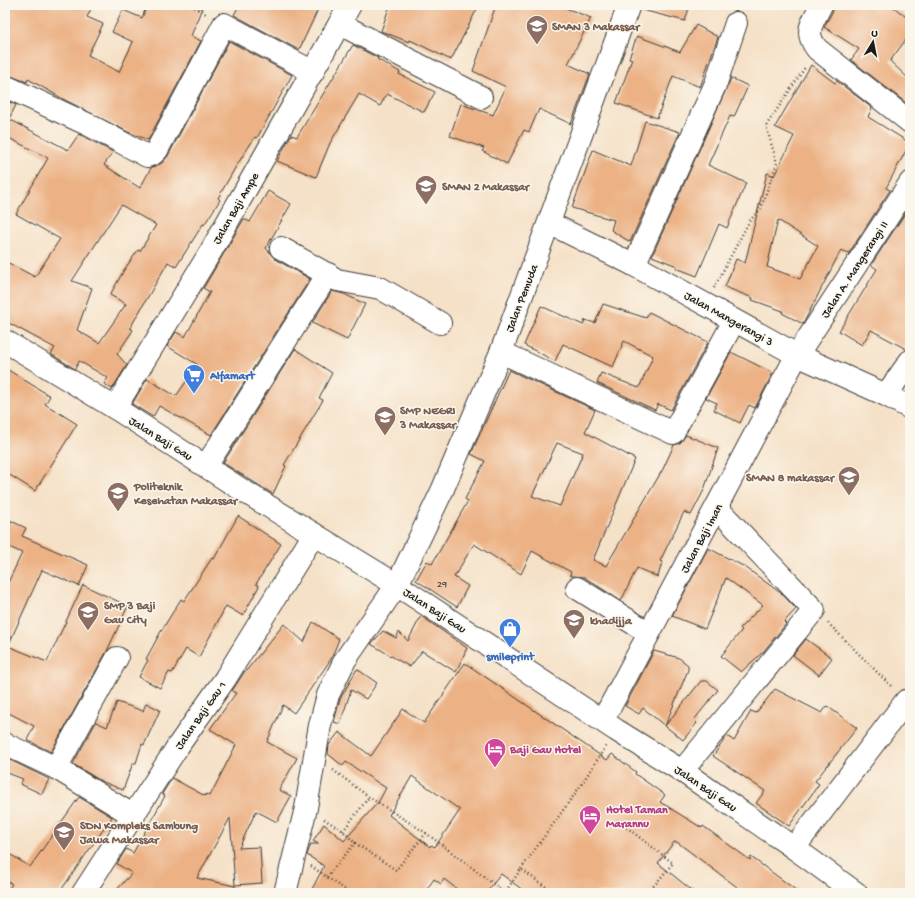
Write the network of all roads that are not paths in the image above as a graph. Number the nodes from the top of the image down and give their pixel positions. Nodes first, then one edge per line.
1 (628, 5) edge
2 (821, 5) edge
3 (345, 14) edge
4 (736, 23) dead end
5 (313, 72) junction
6 (5, 86) edge
7 (481, 97) dead end
8 (910, 122) edge
9 (910, 183) edge
10 (550, 223) junction
11 (281, 248) dead end
12 (634, 265) junction
13 (328, 274) junction
14 (734, 321) junction
15 (440, 323) dead end
16 (5, 341) edge
17 (501, 352) junction
18 (797, 355) junction
19 (910, 361) edge
20 (886, 396) junction
21 (115, 408) junction
22 (910, 408) edge
23 (206, 466) junction
24 (717, 508) junction
25 (314, 534) junction
26 (397, 585) junction
27 (577, 588) dead end
28 (649, 633) junction
29 (118, 658) dead end
30 (906, 701) road end
31 (609, 725) junction
32 (5, 744) edge
33 (56, 768) junction
34 (682, 771) junction
35 (134, 816) junction
36 (794, 848) junction
37 (83, 893) edge
38 (285, 893) edge
39 (856, 893) edge

1 - 10 street, Jalan Pemuda
2 - 8 street
3 - 5 street, Jalan Baji Ampe
3 - 7 street
4 - 12 street
5 - 6 street
5 - 21 street, Jalan Baji Ampe
9 - 18 street, Jalan A. Mangerangi II
10 - 12 street, Jalan Mangerangi 3
10 - 17 street, Jalan Pemuda
11 - 13 street
12 - 14 street, Jalan Mangerangi 3
13 - 15 street
13 - 23 street
14 - 17 street
14 - 18 street, Jalan Mangerangi 3
16 - 21 street, Jalan Baji Gau
17 - 26 street, Jalan Pemuda
18 - 20 street, Jalan Mangerangi 3
18 - 24 street, Jalan Baji Iman
19 - 20 street
20 - 22 street, Jalan Mangerangi 3
21 - 23 street, Jalan Baji Gau
23 - 25 street, Jalan Baji Gau
24 - 28 street, Jalan Baji Iman
24 - 34 street
25 - 26 street, Jalan Baji Gau
25 - 35 street, Jalan Baji Gau 1
26 - 31 street, Jalan Baji Gau
26 - 38 street, Jalan Pemuda
27 - 28 street
28 - 31 street, Jalan Baji Iman
29 - 33 street
30 - 36 street
31 - 34 street, Jalan Baji Gau
32 - 33 street
33 - 35 street
34 - 36 street, Jalan Baji Gau
35 - 37 street, Jalan Baji Gau 1
36 - 39 street, Jalan Baji Gau

